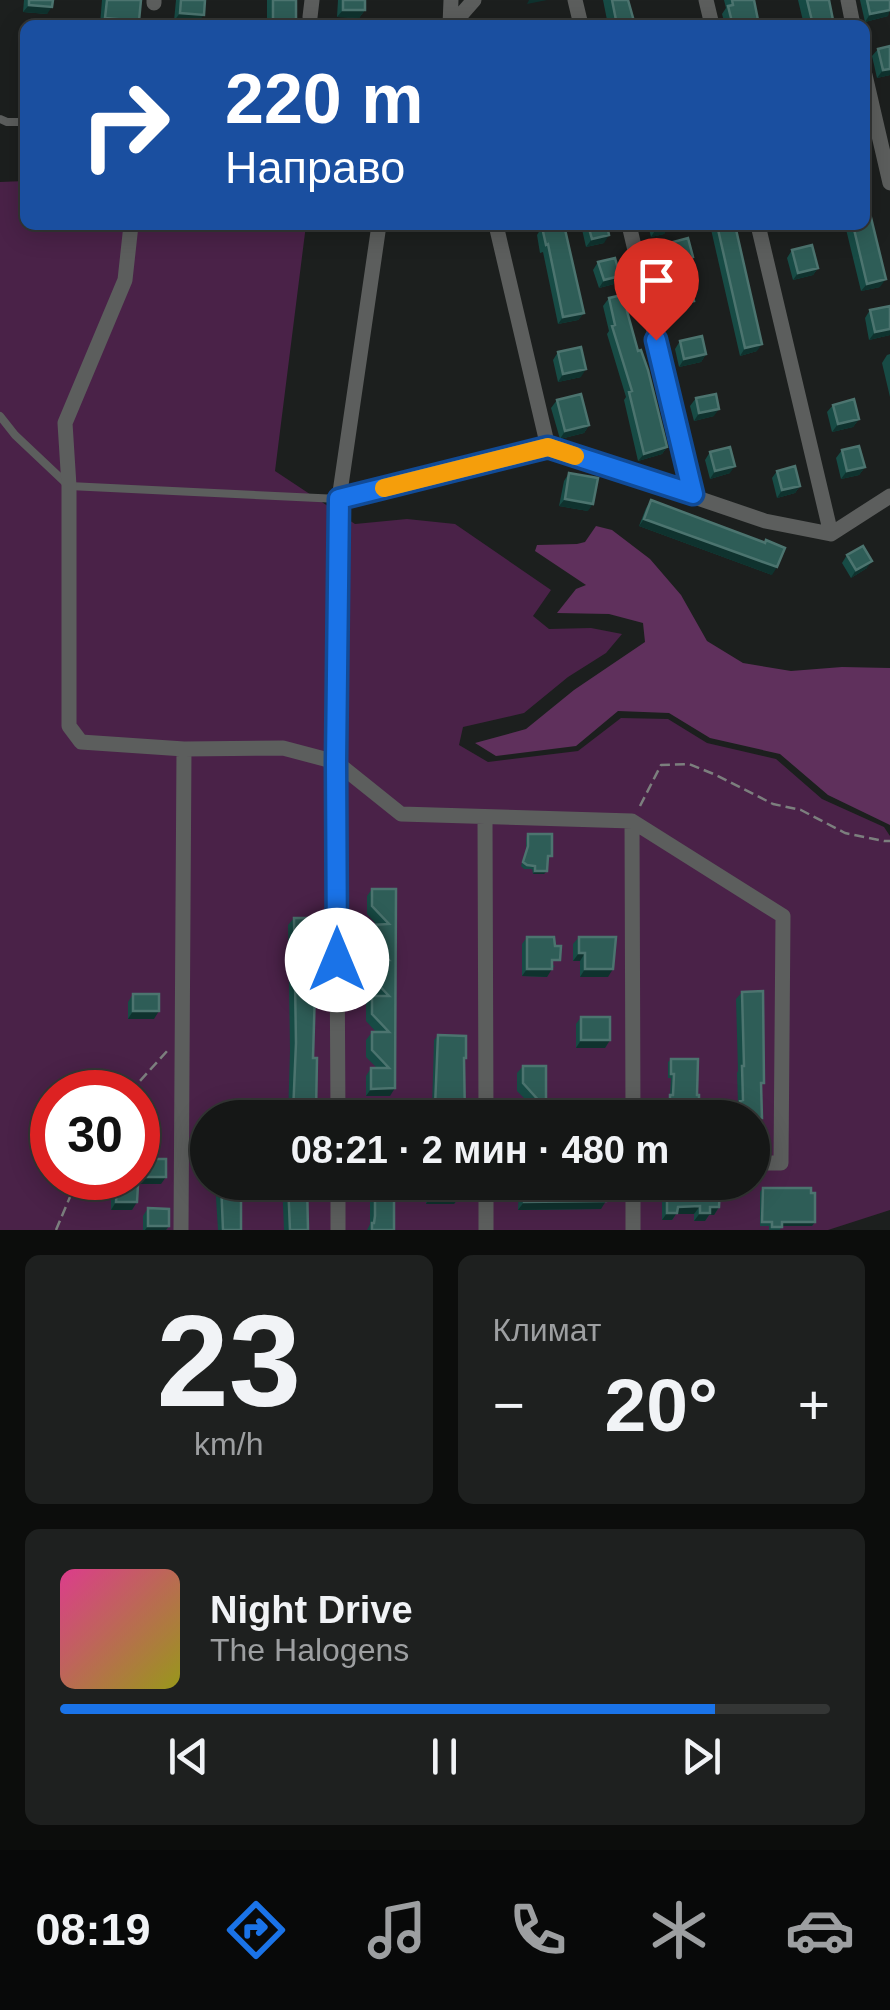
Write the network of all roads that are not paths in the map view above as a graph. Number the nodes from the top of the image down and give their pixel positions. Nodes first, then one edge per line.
1 (474, 0) edge
2 (455, 20) edge
3 (870, 97) edge
4 (890, 183) edge
5 (130, 230) edge
6 (378, 230) edge
7 (497, 230) edge
8 (630, 230) edge
9 (759, 230) edge
10 (0, 416) edge
11 (548, 447) junction
12 (69, 486) junction
13 (693, 494) junction
14 (890, 496) edge
15 (339, 499) junction
16 (831, 534) junction
17 (184, 750) junction
18 (336, 762) junction
19 (485, 817) junction
20 (632, 821) junction
21 (338, 1100) edge
22 (486, 1100) edge
23 (633, 1100) edge
24 (770, 1163) edge
25 (338, 1200) edge
26 (486, 1200) edge
27 (633, 1200) edge
28 (181, 1230) edge
29 (338, 1230) edge
30 (486, 1230) edge
31 (634, 1230) edge

1 - 2 street
3 - 4 street
5 - 12 street
6 - 15 street
7 - 11 street
8 - 13 street
9 - 16 street
10 - 12 lane
11 - 13 street
11 - 15 lane
12 - 15 lane
12 - 17 street
13 - 16 street
14 - 16 street
15 - 18 street
17 - 18 street
17 - 28 street
18 - 19 street
18 - 21 street
19 - 20 street
19 - 22 street
20 - 23 street
20 - 24 street
25 - 29 street
26 - 30 street
27 - 31 street

